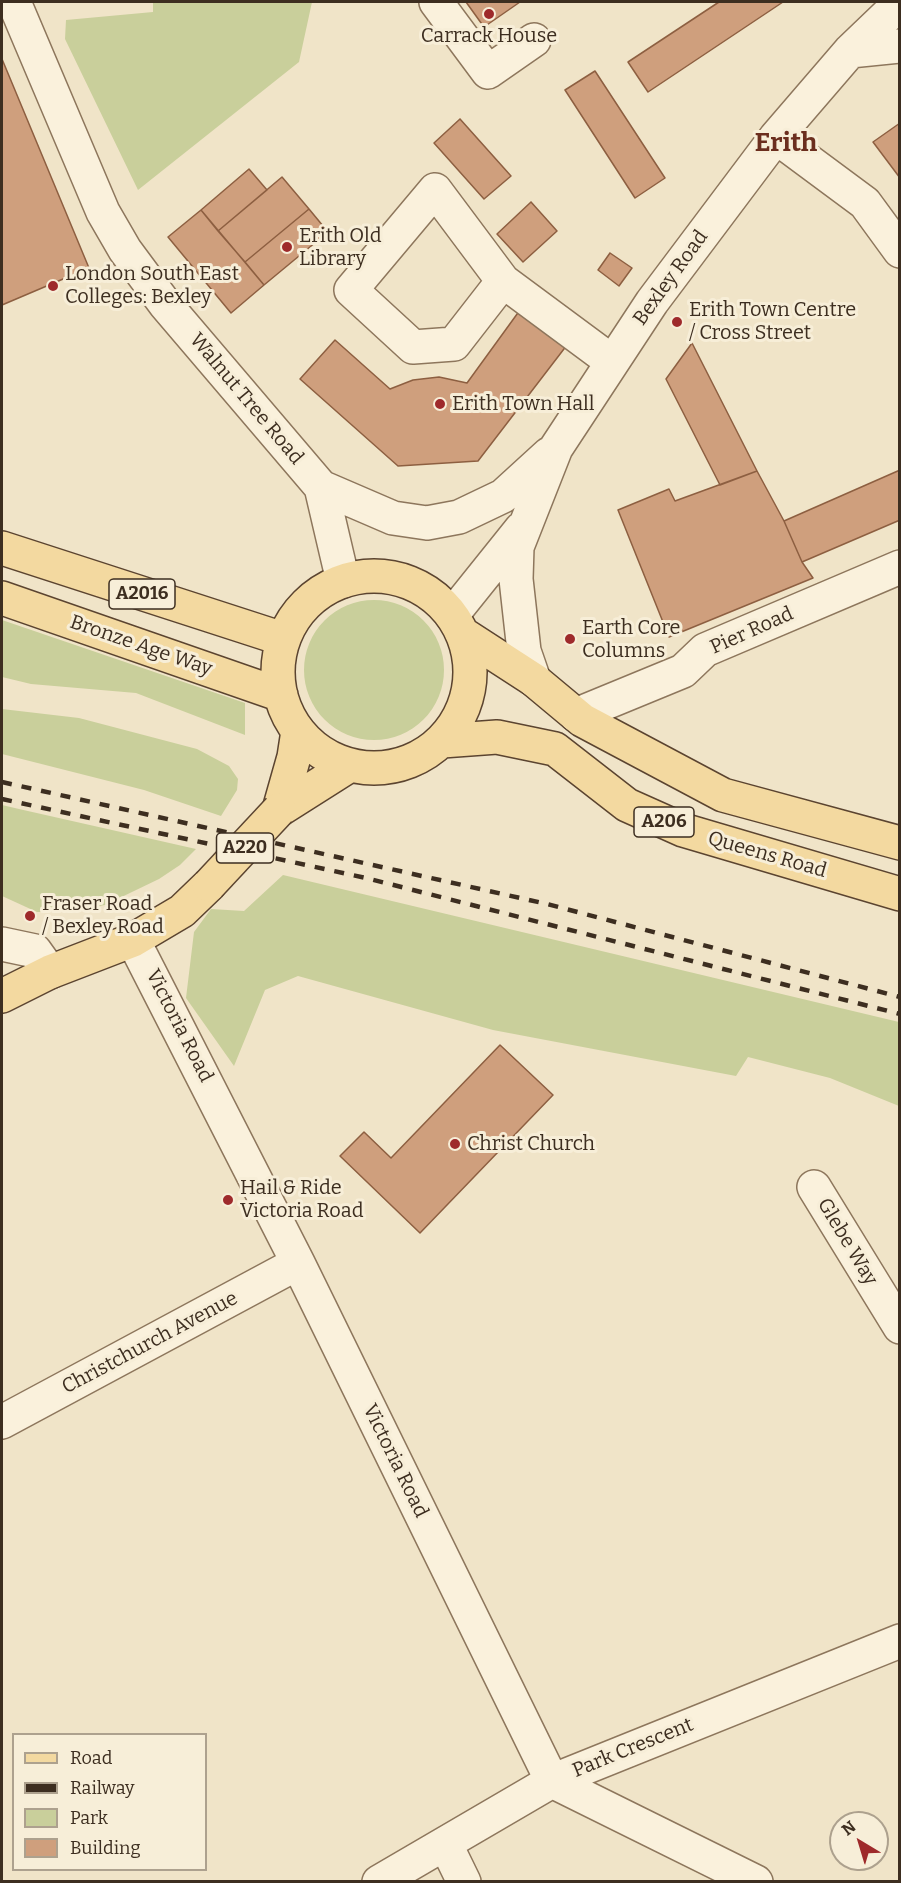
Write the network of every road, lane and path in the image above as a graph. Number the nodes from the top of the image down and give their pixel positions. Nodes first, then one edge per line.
1 (14, 2) edge
2 (436, 2) edge
3 (900, 3) edge
4 (534, 40) dead end
5 (900, 46) edge
6 (850, 51) junction
7 (776, 137) junction
8 (900, 251) edge
9 (503, 281) junction
10 (611, 361) junction
11 (556, 448) junction
12 (321, 487) junction
13 (524, 525) junction
14 (2, 548) edge
15 (900, 567) edge
16 (343, 581) junction
17 (2, 598) edge
18 (458, 624) junction
19 (283, 639) junction
20 (534, 680) junction
21 (281, 695) junction
22 (576, 715) junction
23 (298, 731) junction
24 (442, 741) junction
25 (350, 765) junction
26 (279, 810) junction
27 (900, 843) edge
28 (900, 894) edge
29 (133, 940) junction
30 (2, 944) edge
31 (50, 972) junction
32 (2, 996) edge
33 (813, 1187) dead end
34 (298, 1263) junction
35 (900, 1327) edge
36 (2, 1422) edge
37 (900, 1641) edge
38 (552, 1781) junction
39 (446, 1845) junction
40 (379, 1881) edge
41 (464, 1881) edge
42 (756, 1881) edge

1 - 12 street, Walnut Tree Road
2 - 4 street
3 - 6 street, Bexley Road
5 - 6 street
6 - 7 street, Bexley Road
7 - 8 street
7 - 10 street, Bexley Road
9 - 9 street
9 - 10 street
10 - 11 street, Bexley Road
11 - 12 street
11 - 13 street, Bexley Road
12 - 16 street, Walnut Tree Road
13 - 18 street, Bexley Road
13 - 20 street, Bexley Road
14 - 19 main road, A2016
15 - 22 street, Pier Road
16 - 18 main road
16 - 19 main road
17 - 21 main road, Bronze Age Way / A2016
18 - 20 main road, A206
18 - 24 main road
19 - 21 main road
20 - 22 main road, A206
21 - 23 main road
22 - 27 main road, A206
23 - 25 main road
23 - 26 main road, A220
24 - 25 main road
24 - 28 main road, Queens Road / A206
25 - 26 main road, A220
26 - 29 main road, A220, bridge
29 - 31 main road, A220
29 - 34 street, Victoria Road
30 - 31 street
31 - 32 main road, A220
33 - 35 street, Glebe Way
34 - 36 street, Christchurch Avenue
34 - 38 street, Victoria Road
37 - 38 street, Park Crescent
38 - 39 street, Park Crescent
38 - 42 street
39 - 40 street, Park Crescent
39 - 41 street

